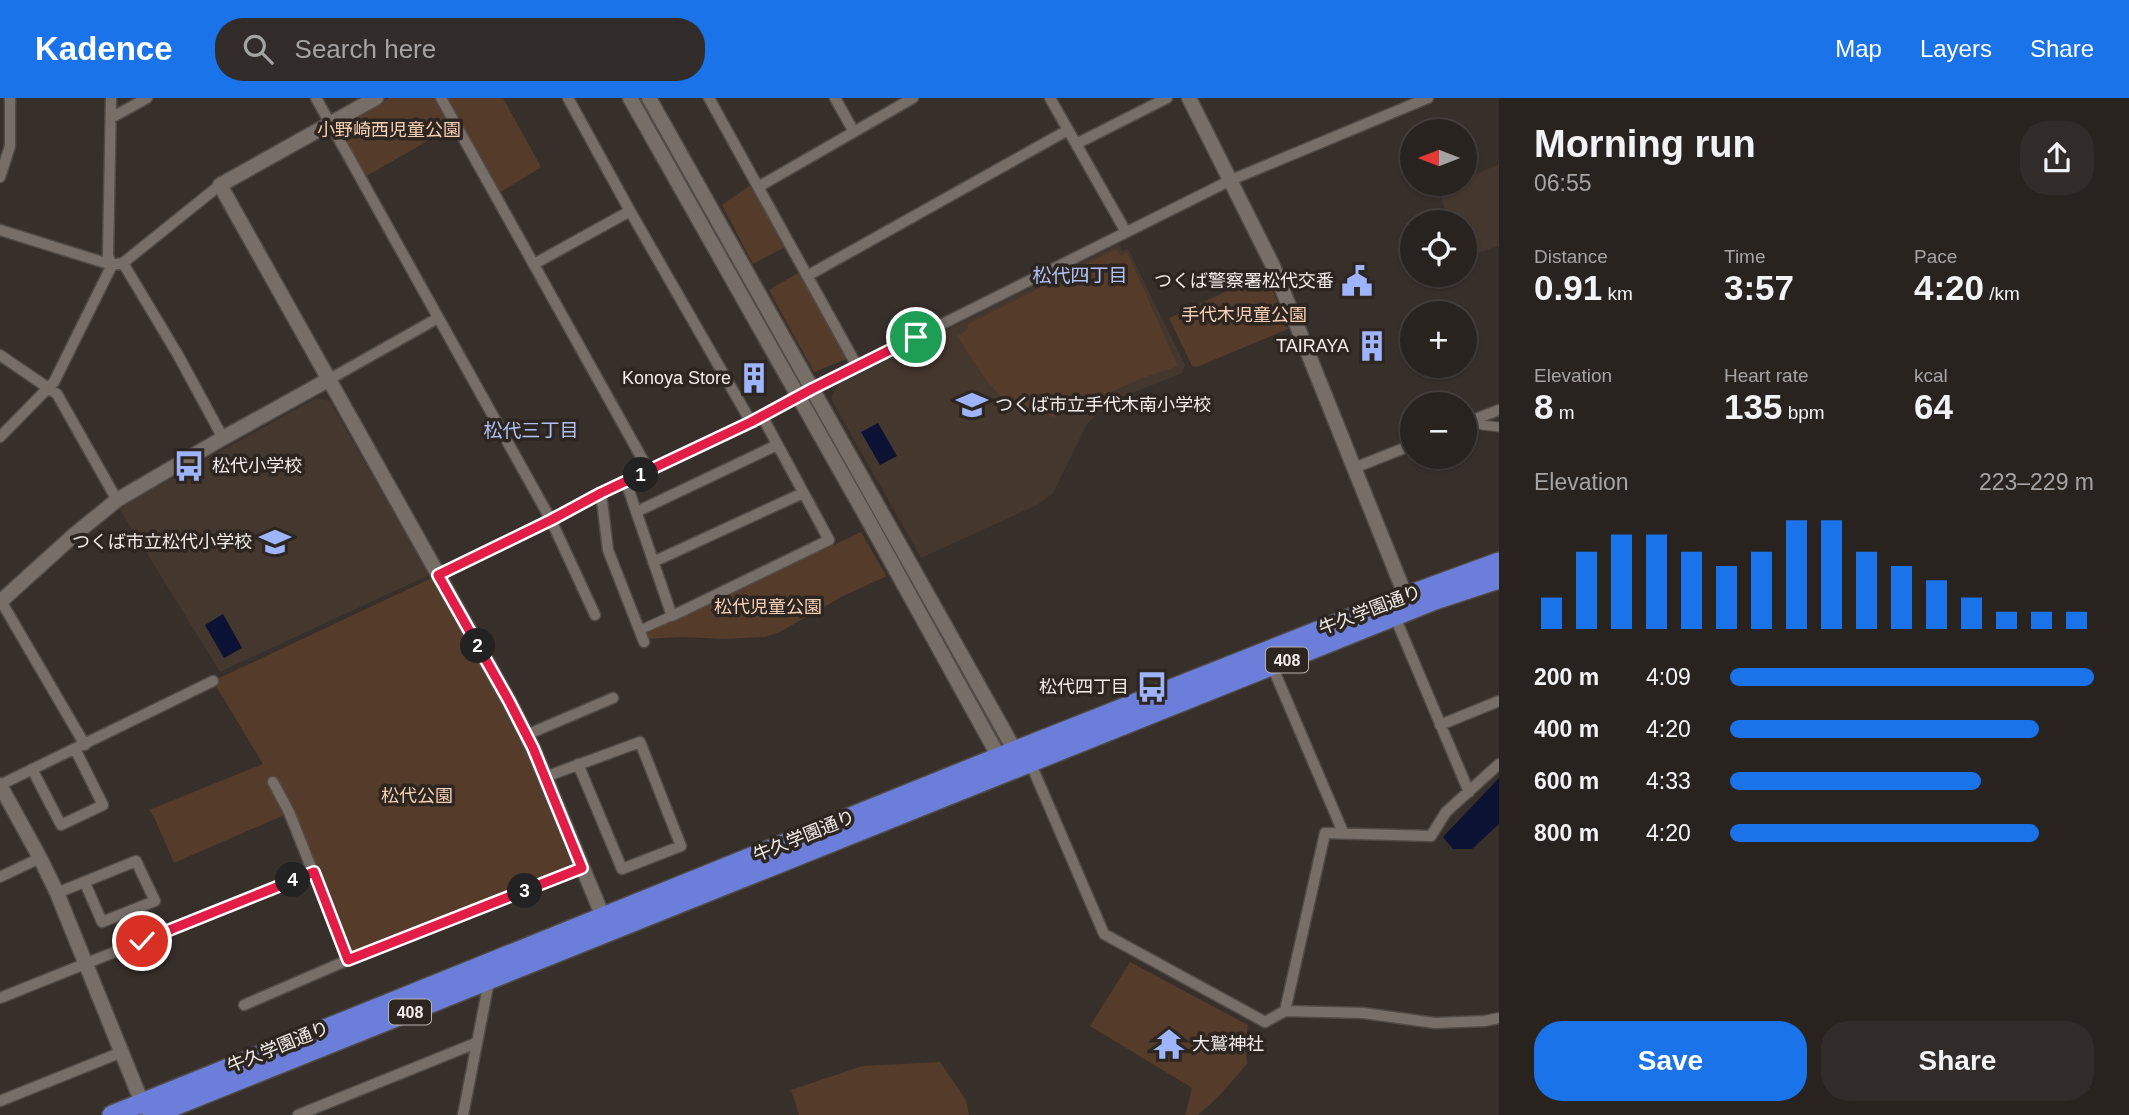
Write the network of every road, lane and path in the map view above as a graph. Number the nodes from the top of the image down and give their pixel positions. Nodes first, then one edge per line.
1 (10, 98) edge
2 (111, 98) edge
3 (147, 98) edge
4 (316, 98) edge
5 (376, 98) edge
6 (442, 98) edge
7 (568, 98) edge
8 (630, 98) edge
9 (649, 98) edge
10 (709, 98) edge
11 (835, 98) edge
12 (913, 98) edge
13 (1050, 98) edge
14 (1167, 98) edge
15 (1189, 98) edge
16 (1428, 98) edge
17 (111, 118) junction
18 (330, 124) junction
19 (1068, 130) junction
20 (854, 132) junction
21 (1076, 144) junction
22 (0, 177) edge
23 (1231, 180) junction
24 (220, 185) junction
25 (758, 187) junction
26 (630, 211) junction
27 (0, 230) edge
28 (1126, 232) junction
29 (118, 264) junction
30 (534, 264) junction
31 (807, 276) junction
32 (438, 318) junction
33 (0, 355) edge
34 (857, 366) junction
35 (328, 380) junction
36 (48, 388) junction
37 (812, 389) junction
38 (797, 396) junction
39 (1499, 410) edge
40 (761, 416) junction
41 (1478, 418) joint
42 (751, 422) junction
43 (1499, 426) edge
44 (0, 437) edge
45 (223, 438) junction
46 (777, 445) junction
47 (1400, 450) edge
48 (1354, 468) junction
49 (649, 471) junction
50 (626, 482) junction
51 (601, 493) junction
52 (803, 493) junction
53 (117, 500) junction
54 (636, 512) junction
55 (551, 520) junction
56 (653, 562) junction
57 (1499, 562) edge
58 (438, 575) junction
59 (1499, 579) edge
60 (0, 602) edge
61 (1404, 608) junction
62 (595, 615) dead end
63 (671, 615) junction
64 (642, 636) joint
65 (1272, 666) junction
66 (213, 681) dead end
67 (613, 698) dead end
68 (1499, 701) edge
69 (1440, 725) junction
70 (526, 735) junction
71 (80, 747) junction
72 (1014, 760) junction
73 (578, 764) junction
74 (1499, 764) edge
75 (33, 769) junction
76 (545, 777) junction
77 (273, 782) dead end
78 (0, 785) edge
79 (1469, 792) junction
80 (1343, 832) junction
81 (40, 858) junction
82 (582, 868) junction
83 (314, 872) junction
84 (0, 877) edge
85 (85, 883) junction
86 (57, 893) junction
87 (606, 924) junction
88 (348, 960) junction
89 (87, 963) junction
90 (489, 981) junction
91 (0, 998) edge
92 (244, 1005) dead end
93 (1285, 1011) junction
94 (1499, 1018) edge
95 (476, 1043) junction
96 (122, 1052) junction
97 (0, 1101) edge
98 (147, 1111) edge
99 (112, 1115) edge
100 (298, 1115) edge
101 (463, 1115) edge

1 - 22 street
2 - 17 street
3 - 17 street
4 - 18 street
5 - 18 street
6 - 30 street
7 - 26 street
8 - 38 street
9 - 37 street
10 - 25 street
11 - 20 street
12 - 20 street
13 - 19 street
14 - 21 street
15 - 23 street
16 - 23 street
17 - 29 street
18 - 24 street
18 - 32 street
19 - 21 street
19 - 31 street
20 - 25 street
21 - 28 street
23 - 28 street
23 - 48 street
24 - 29 street
24 - 35 street
25 - 31 street
26 - 30 street
26 - 42 street
27 - 29 street
28 - 34 street
29 - 36 street
29 - 45 street
30 - 49 street
31 - 34 street
32 - 35 street
32 - 55 street
33 - 36 street
34 - 37 street
35 - 45 street
35 - 58 street
36 - 44 street
36 - 53 street
37 - 38 street
37 - 72 street
38 - 40 street
38 - 72 street
39 - 41 street
40 - 42 street
40 - 46 street
41 - 43 street
42 - 49 street
45 - 53 street
46 - 52 street
46 - 54 street
47 - 48 street
48 - 61 street
49 - 50 street
50 - 51 street
50 - 54 street
51 - 55 street
51 - 64 street
52 - 56 street
52 - 63 street
53 - 60 street
54 - 56 street
55 - 58 street
55 - 62 street
56 - 63 street
57 - 61 highway, 牛久学園通り / 408
58 - 70 street
59 - 61 highway, 牛久学園通り / 408
60 - 71 street
61 - 65 highway, 牛久学園通り / 408
61 - 69 street
61 - 72 highway, 牛久学園通り / 408
63 - 64 street
65 - 72 highway, 牛久学園通り / 408
65 - 80 street
66 - 71 street
67 - 70 street
68 - 69 street
69 - 79 street
70 - 76 street
71 - 75 street
71 - 75 street
72 - 87 highway, 牛久学園通り / 408
72 - 93 street
73 - 73 street
73 - 76 street
74 - 79 street
75 - 78 street
76 - 82 street
77 - 83 street
78 - 81 street
79 - 80 street
80 - 93 street
81 - 84 street
81 - 86 street
82 - 87 street
82 - 88 street
83 - 88 street
83 - 89 street
85 - 85 street
85 - 86 street
86 - 89 street
87 - 90 highway, 牛久学園通り / 408
87 - 98 highway, 牛久学園通り / 408
88 - 92 street
89 - 91 street
89 - 96 street
90 - 95 street
90 - 98 highway, 牛久学園通り / 408
93 - 94 street
95 - 100 street
95 - 101 street
96 - 97 street
96 - 98 street
98 - 99 highway, 牛久学園通り / 408

